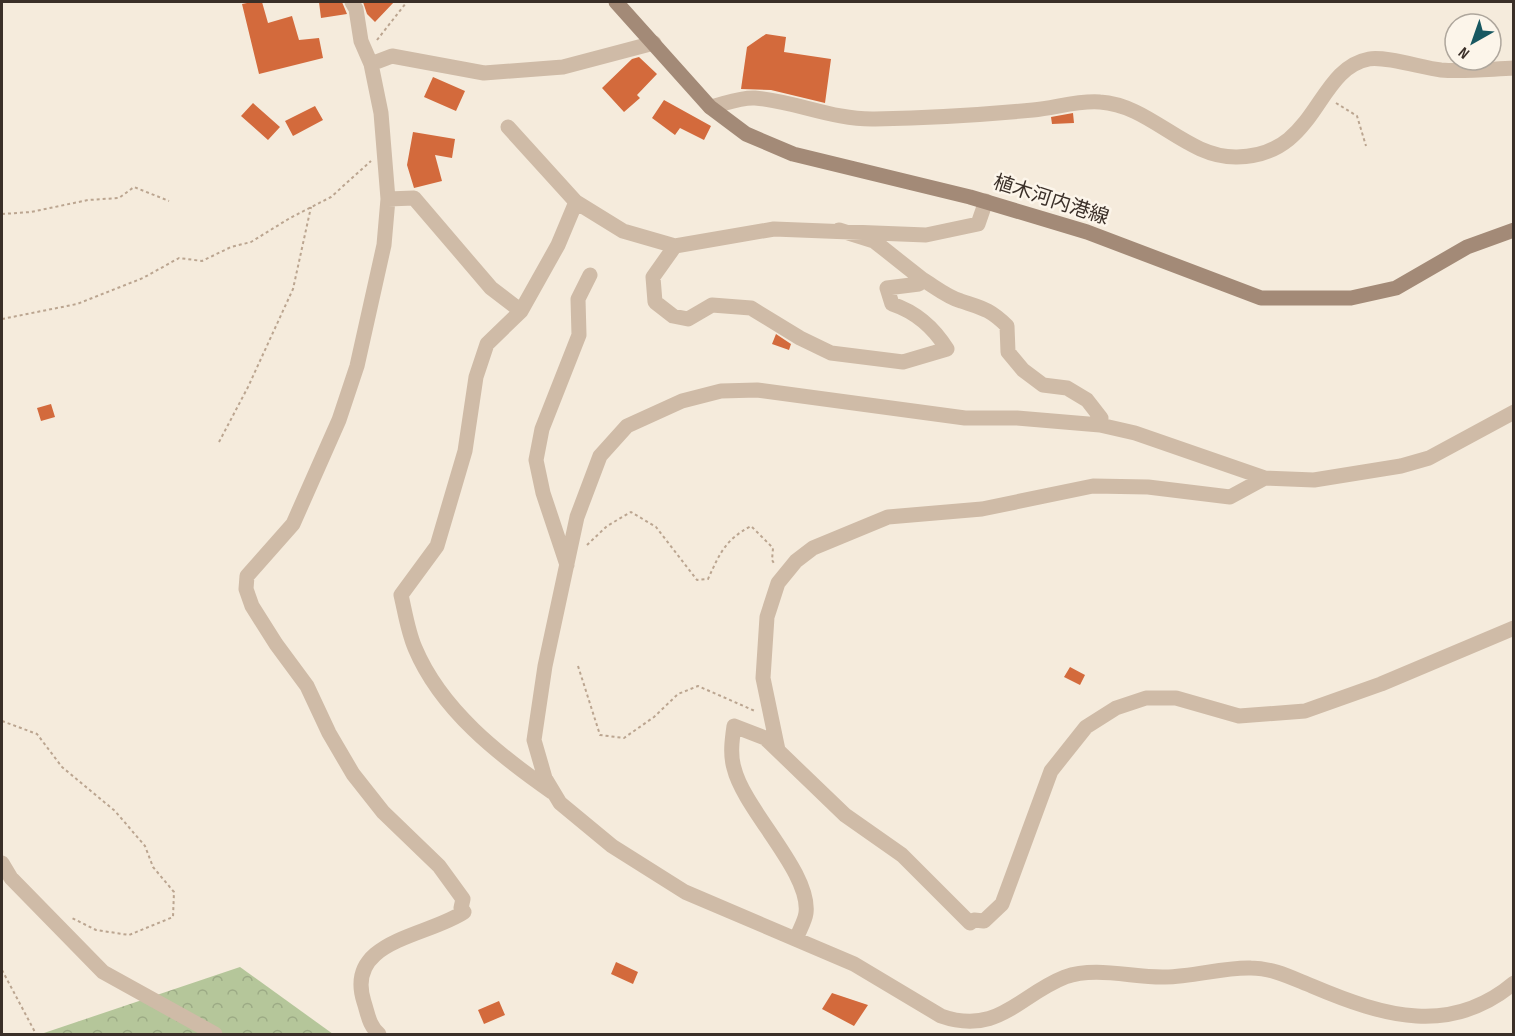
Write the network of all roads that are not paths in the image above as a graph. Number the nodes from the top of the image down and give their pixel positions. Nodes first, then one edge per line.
1 (352, 2) edge
2 (616, 2) edge
3 (654, 43) junction
4 (371, 64) junction
5 (1514, 68) edge
6 (710, 107) junction
7 (508, 127) dead end
8 (388, 199) junction
9 (986, 201) junction
10 (576, 202) junction
11 (839, 230) junction
12 (1514, 230) edge
13 (675, 246) junction
14 (590, 275) dead end
15 (922, 279) junction
16 (521, 310) junction
17 (1514, 412) edge
18 (1100, 425) junction
19 (1265, 478) junction
20 (567, 565) junction
21 (1514, 628) edge
22 (778, 750) junction
23 (555, 795) junction
24 (2, 863) edge
25 (796, 939) junction
26 (1514, 983) edge
27 (215, 1035) edge
28 (380, 1035) edge

1 - 4 street
2 - 3 main road, 植木河内港線
3 - 4 street
3 - 6 main road, 植木河内港線
4 - 8 street
5 - 6 street
6 - 9 main road, 植木河内港線
7 - 10 street
8 - 16 street
8 - 28 street
9 - 11 street
9 - 12 main road, 植木河内港線
10 - 13 street
10 - 16 street
11 - 13 street
11 - 15 street
13 - 15 street
14 - 20 street
15 - 18 street
16 - 23 street
17 - 19 street
18 - 19 street
18 - 20 street
19 - 22 street
20 - 23 street
21 - 22 street
22 - 25 street
23 - 25 street
24 - 27 street
25 - 26 street

